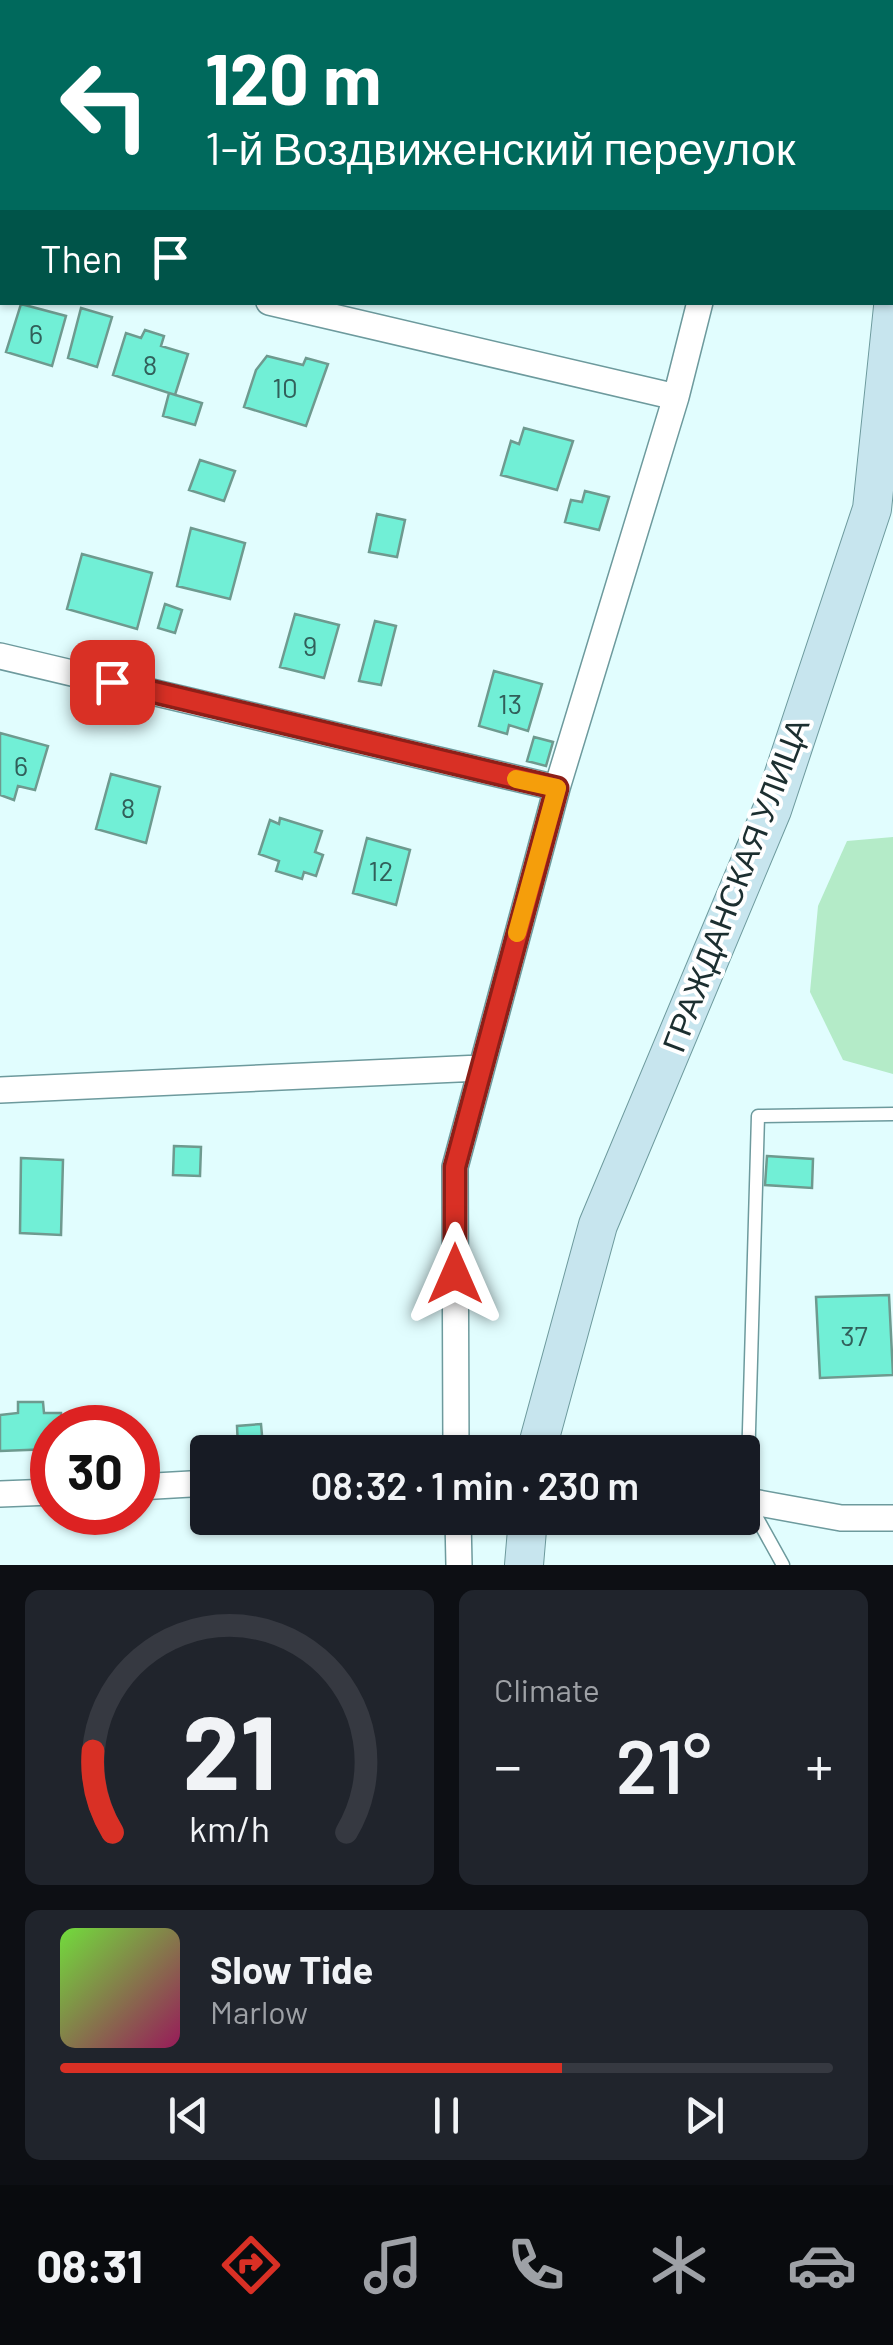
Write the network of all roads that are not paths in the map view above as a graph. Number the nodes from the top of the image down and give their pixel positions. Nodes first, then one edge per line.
1 (282, 305) edge
2 (699, 305) edge
3 (893, 307) edge
4 (676, 398) junction
5 (882, 512) edge
6 (0, 656) edge
7 (557, 788) junction
8 (480, 1068) junction
9 (0, 1090) edge
10 (893, 1114) edge
11 (456, 1435) edge
12 (541, 1435) edge
13 (747, 1435) edge
14 (190, 1484) edge
15 (160, 1486) edge
16 (30, 1493) edge
17 (0, 1494) edge
18 (760, 1503) edge
19 (893, 1518) edge
20 (760, 1526) edge
21 (458, 1535) edge
22 (527, 1535) edge
23 (459, 1565) edge
24 (524, 1565) edge
25 (783, 1565) edge

1 - 4 street
2 - 4 street
3 - 5 street, ГРАЖДАНСКАЯ УЛИЦА
4 - 7 street
5 - 12 street, ГРАЖДАНСКАЯ УЛИЦА
6 - 7 street
7 - 8 street
8 - 9 street
8 - 11 street
10 - 13 lane
14 - 15 street
16 - 17 street
18 - 19 street
20 - 25 lane
21 - 23 street
22 - 24 street

